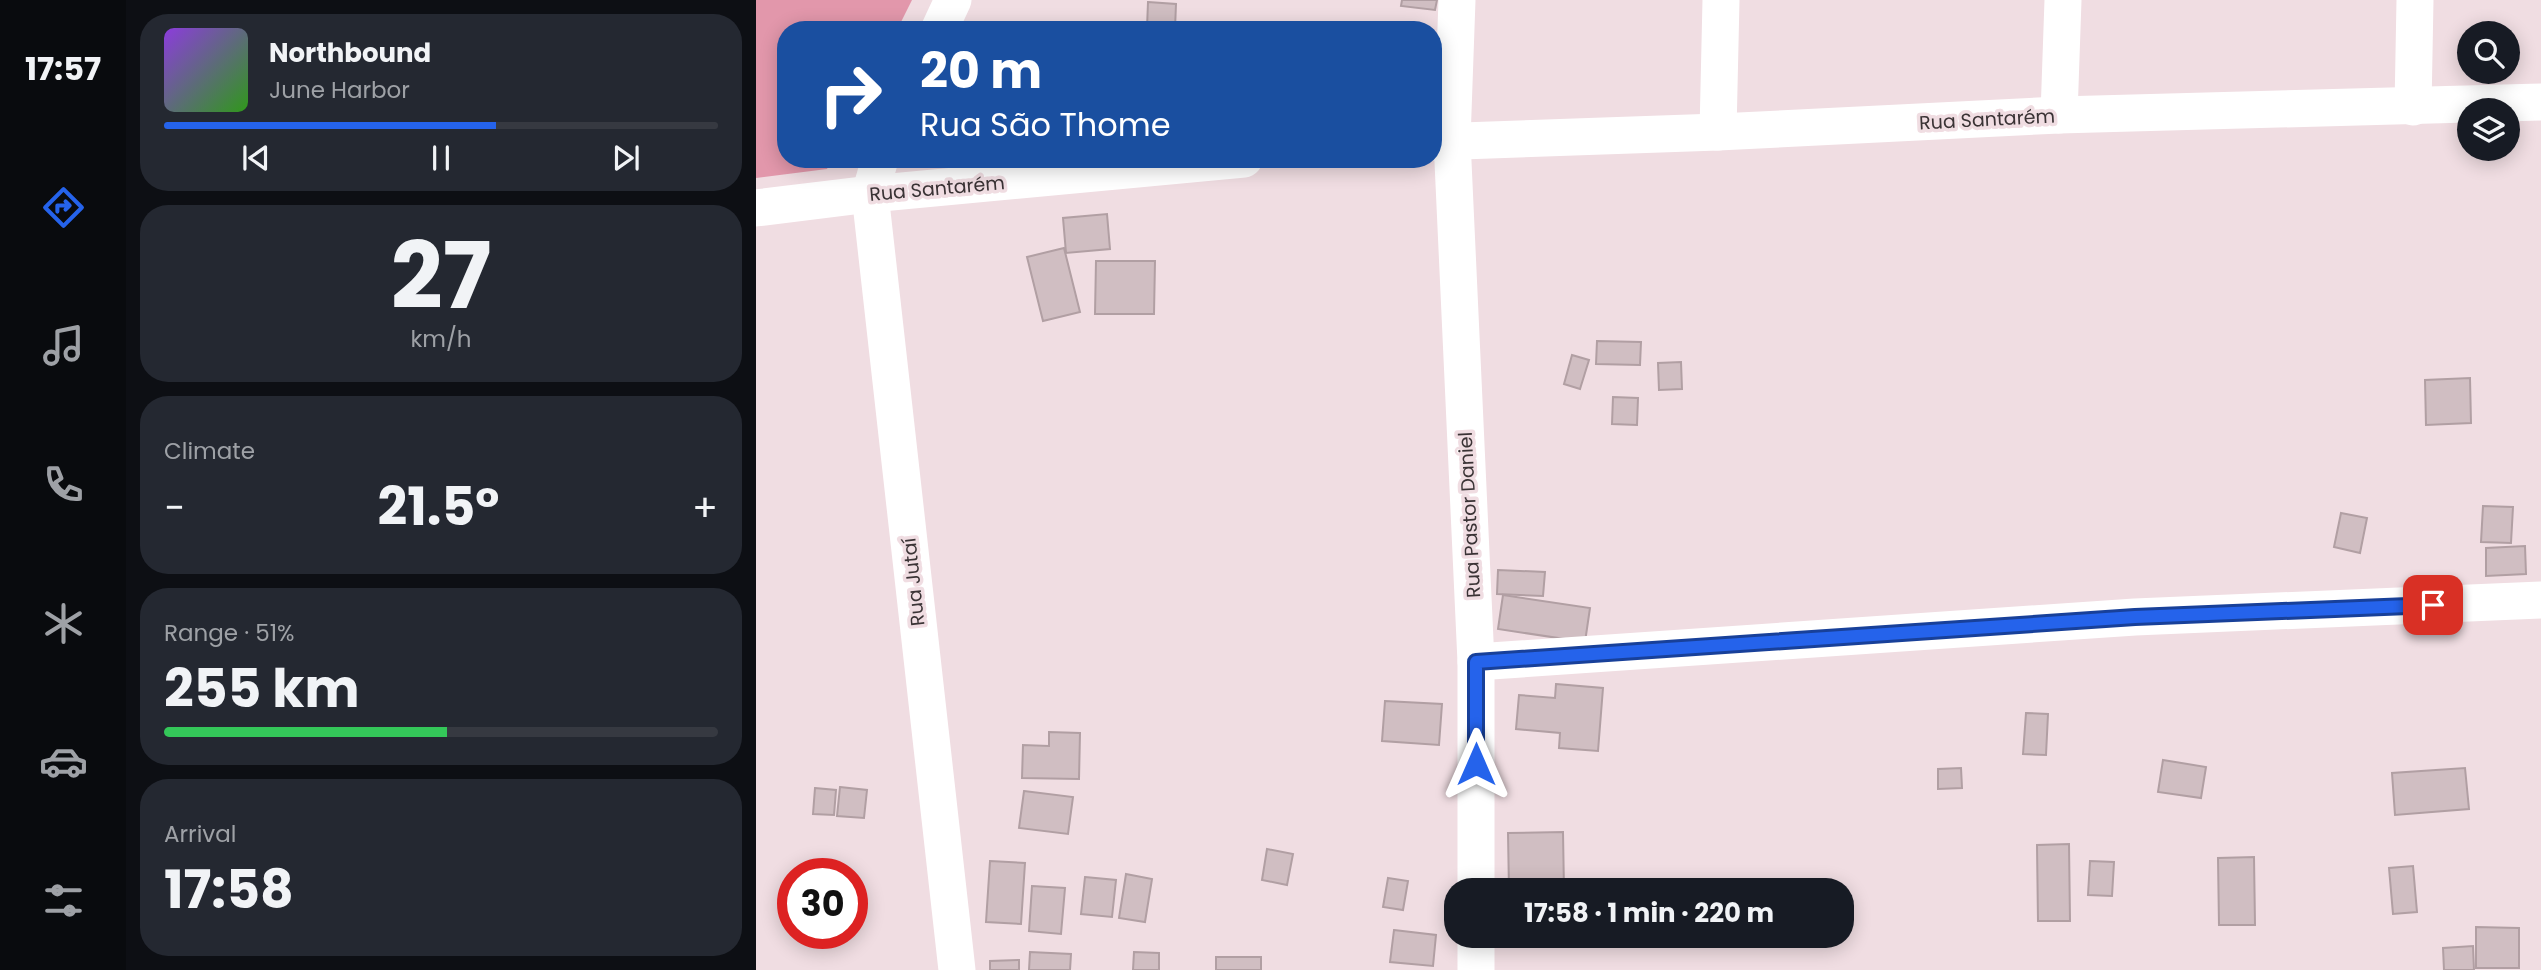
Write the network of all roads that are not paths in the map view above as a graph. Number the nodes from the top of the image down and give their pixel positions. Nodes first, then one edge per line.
1 (953, 0) edge
2 (1457, 0) edge
3 (1721, 0) edge
4 (2063, 0) edge
5 (2415, 0) edge
6 (943, 21) edge
7 (2541, 102) edge
8 (2413, 107) junction
9 (2059, 115) junction
10 (1718, 132) junction
11 (1443, 141) edge
12 (877, 168) edge
13 (1148, 168) edge
14 (870, 194) junction
15 (756, 208) edge
16 (2541, 600) edge
17 (1476, 662) junction
18 (1476, 878) edge
19 (1476, 948) edge
20 (957, 970) edge
21 (1476, 970) edge

1 - 6 street
2 - 11 street, Rua Pastor Daniel
3 - 10 street
4 - 9 street
5 - 8 street
7 - 8 street, Rua Santarém
8 - 9 street, Rua Santarém
9 - 10 street, Rua Santarém
10 - 11 street, Rua Santarém
11 - 17 street, Rua Pastor Daniel
12 - 14 street
13 - 14 street, Rua Santarém
14 - 15 street, Rua Santarém
14 - 20 street, Rua Jutaí
16 - 17 street
17 - 18 street, Rua Pastor Daniel
19 - 21 street

